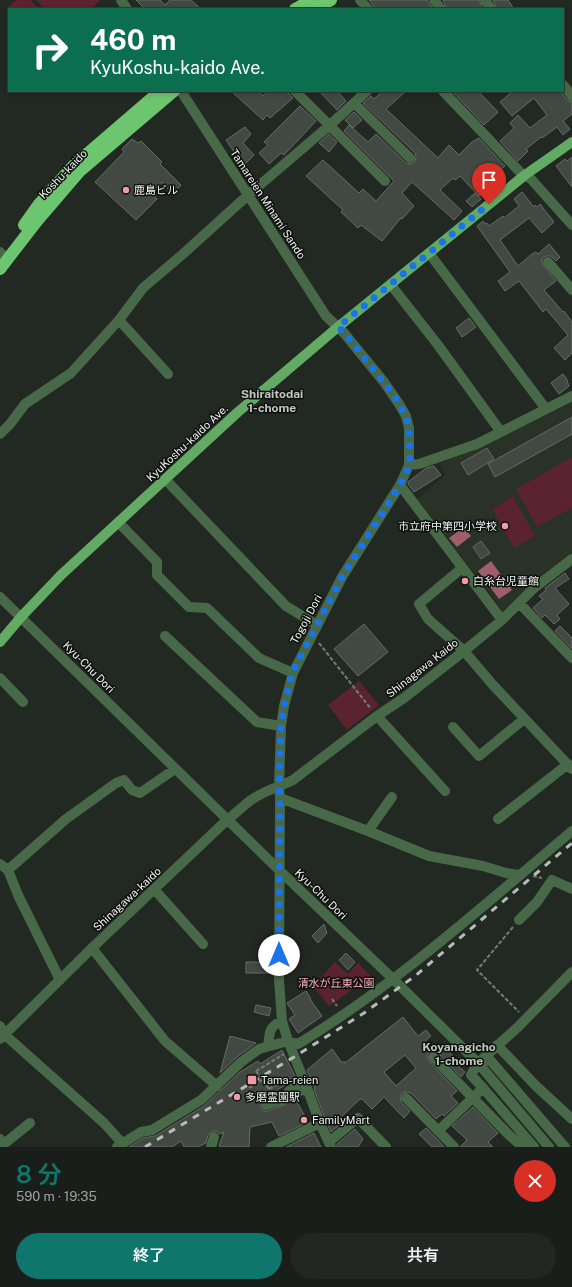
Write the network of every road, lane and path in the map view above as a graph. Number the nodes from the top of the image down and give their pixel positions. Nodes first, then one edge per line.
1 (312, 0) edge
2 (331, 0) edge
3 (360, 0) edge
4 (434, 0) edge
5 (297, 8) edge
6 (317, 8) edge
7 (367, 8) edge
8 (440, 8) edge
9 (564, 86) edge
10 (159, 92) edge
11 (173, 92) edge
12 (182, 92) edge
13 (296, 92) edge
14 (366, 92) edge
15 (444, 92) edge
16 (572, 96) edge
17 (354, 102) junction
18 (330, 126) junction
19 (572, 142) edge
20 (410, 158) dead end
21 (525, 175) junction
22 (385, 181) dead end
23 (248, 196) junction
24 (572, 225) edge
25 (429, 253) junction
26 (0, 254) edge
27 (548, 262) dead end
28 (0, 269) edge
29 (391, 285) junction
30 (572, 290) edge
31 (119, 320) junction
32 (338, 327) junction
33 (168, 374) dead end
34 (572, 396) edge
35 (546, 409) junction
36 (501, 432) junction
37 (0, 434) edge
38 (410, 465) junction
39 (166, 480) junction
40 (400, 485) junction
41 (119, 523) junction
42 (570, 564) edge
43 (462, 568) junction
44 (0, 597) edge
45 (520, 604) junction
46 (21, 617) junction
47 (502, 620) junction
48 (317, 625) junction
49 (312, 634) junction
50 (165, 636) dead end
51 (0, 642) edge
52 (464, 651) junction
53 (572, 658) edge
54 (292, 673) junction
55 (0, 678) edge
56 (23, 702) dead end
57 (377, 716) junction
58 (524, 719) junction
59 (281, 726) junction
60 (453, 727) dead end
61 (570, 767) edge
62 (175, 769) junction
63 (279, 788) junction
64 (445, 791) dead end
65 (392, 797) dead end
66 (280, 798) junction
67 (498, 819) dead end
68 (228, 820) junction
69 (368, 831) junction
70 (572, 831) edge
71 (4, 866) edge
72 (280, 871) junction
73 (519, 875) junction
74 (552, 880) junction
75 (154, 889) junction
76 (572, 889) edge
77 (519, 920) joint
78 (203, 944) dead end
79 (92, 948) junction
80 (572, 972) edge
81 (392, 978) junction
82 (60, 980) junction
83 (332, 999) dead end
84 (337, 1006) dead end
85 (526, 1020) junction
86 (282, 1021) junction
87 (2, 1033) edge
88 (288, 1041) junction
89 (497, 1045) junction
90 (268, 1046) junction
91 (288, 1053) junction
92 (433, 1057) dead end
93 (478, 1063) junction
94 (262, 1080) junction
95 (304, 1080) junction
96 (290, 1085) joint
97 (217, 1086) junction
98 (249, 1088) dead end
99 (483, 1088) junction
100 (406, 1098) dead end
101 (472, 1098) junction
102 (266, 1106) dead end
103 (572, 1119) edge
104 (30, 1123) dead end
105 (320, 1123) junction
106 (438, 1131) junction
107 (214, 1136) dead end
108 (0, 1139) edge
109 (119, 1145) edge
110 (330, 1145) edge
111 (211, 1147) edge
112 (271, 1147) edge
113 (386, 1147) edge
114 (454, 1147) edge
115 (523, 1147) edge
116 (534, 1147) edge
117 (549, 1147) edge
118 (565, 1147) edge

1 - 5 highway
2 - 6 highway
3 - 7 street
4 - 8 street
9 - 16 street
10 - 26 highway, Koshu-kaido
11 - 28 highway, Koshu-kaido
12 - 23 street, Tamareien Minami Sando
13 - 18 street
14 - 17 street
15 - 21 street
17 - 18 street
17 - 20 street
18 - 22 street
18 - 23 street
19 - 21 main road, KyuKoshu-kaido Ave.
21 - 24 street
21 - 25 main road, KyuKoshu-kaido Ave.
23 - 31 street
23 - 32 street, Tamareien Minami Sando
25 - 29 main road, KyuKoshu-kaido Ave.
25 - 35 street
27 - 30 street
29 - 32 main road, KyuKoshu-kaido Ave.
29 - 36 street
31 - 33 street
31 - 37 street
32 - 38 street, Togoji Dori
32 - 39 main road, KyuKoshu-kaido Ave.
34 - 35 street
35 - 36 street
36 - 38 street
38 - 40 street, Togoji Dori
39 - 41 main road, KyuKoshu-kaido Ave.
39 - 48 street
40 - 43 street
40 - 48 street, Togoji Dori
41 - 46 main road, KyuKoshu-kaido Ave.
41 - 54 street
42 - 45 street, Shinagawa Kaido
43 - 47 street
43 - 52 street
44 - 46 street, Kyu-Chu Dori
45 - 47 street, Shinagawa Kaido
45 - 53 street
46 - 51 main road, KyuKoshu-kaido Ave.
46 - 62 street, Kyu-Chu Dori
47 - 52 street, Shinagawa Kaido
48 - 49 street, Togoji Dori
49 - 54 street, Togoji Dori
49 - 57 path
50 - 59 street
52 - 57 street, Shinagawa Kaido
52 - 58 street
54 - 59 street, Togoji Dori
55 - 56 street
57 - 63 street, Shinagawa Kaido
57 - 64 street
58 - 60 street
58 - 61 street
59 - 63 street, Togoji Dori
61 - 67 street
62 - 68 street, Kyu-Chu Dori
62 - 71 street
63 - 66 street, Togoji Dori
63 - 68 street, Shinagawa-kaido
65 - 69 street
66 - 69 street
66 - 72 street, Togoji Dori
68 - 72 street, Kyu-Chu Dori
68 - 75 street, Shinagawa-kaido
69 - 73 street
70 - 73 street
71 - 82 street
72 - 81 street, Kyu-Chu Dori
72 - 86 street, Togoji Dori
73 - 74 path
73 - 81 street
74 - 76 street
74 - 77 street
75 - 78 street
75 - 79 street, Shinagawa-kaido
77 - 85 path
79 - 82 street, Shinagawa-kaido
79 - 97 street
80 - 85 street
81 - 88 street
81 - 93 street, Kyu-Chu Dori
82 - 87 street, Shinagawa-kaido
83 - 84 path
85 - 89 street
86 - 88 street, Togoji Dori
86 - 90 street
87 - 109 street
88 - 90 street
88 - 91 street, Togoji Dori
89 - 93 street
89 - 103 street
90 - 97 street
91 - 94 path, bridge
91 - 95 street, Togoji Dori
92 - 101 street
93 - 99 street
93 - 117 street, Kyu-Chu Dori
93 - 118 street
94 - 96 path, bridge
94 - 98 path
95 - 96 street
95 - 102 street
95 - 105 street, Togoji Dori
97 - 109 street
99 - 101 street
99 - 116 street
100 - 106 street
101 - 106 street
101 - 115 street
104 - 108 street
105 - 110 street, Togoji Dori
105 - 112 street
106 - 114 street
107 - 111 street
110 - 113 street

